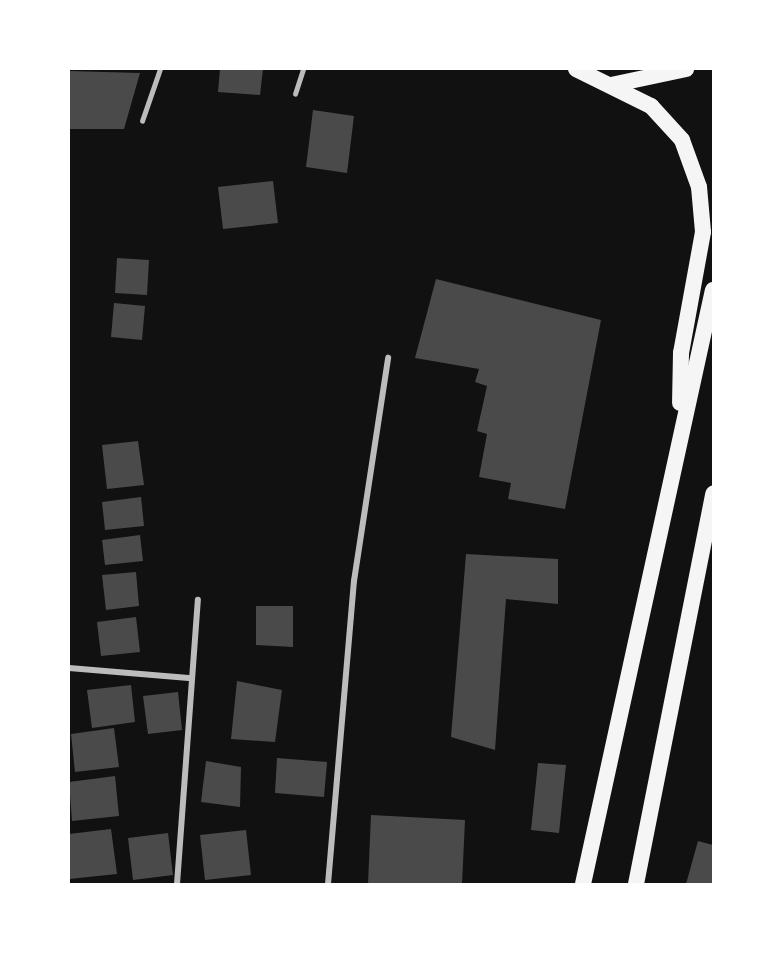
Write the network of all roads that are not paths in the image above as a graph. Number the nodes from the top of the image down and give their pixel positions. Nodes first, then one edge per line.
1 (159, 69) edge
2 (303, 69) edge
3 (576, 69) edge
4 (686, 69) edge
5 (611, 85) junction
6 (295, 94) dead end
7 (142, 121) dead end
8 (713, 290) edge
9 (388, 358) dead end
10 (680, 424) junction
11 (712, 502) edge
12 (198, 600) dead end
13 (69, 668) edge
14 (189, 678) junction
15 (177, 884) edge
16 (328, 884) edge
17 (583, 884) edge
18 (636, 884) edge

1 - 7 lane
2 - 6 lane
3 - 5 highway
4 - 5 highway
5 - 10 highway
8 - 10 highway
9 - 16 street
10 - 17 highway
11 - 18 highway
12 - 14 street
13 - 14 street
14 - 15 street

